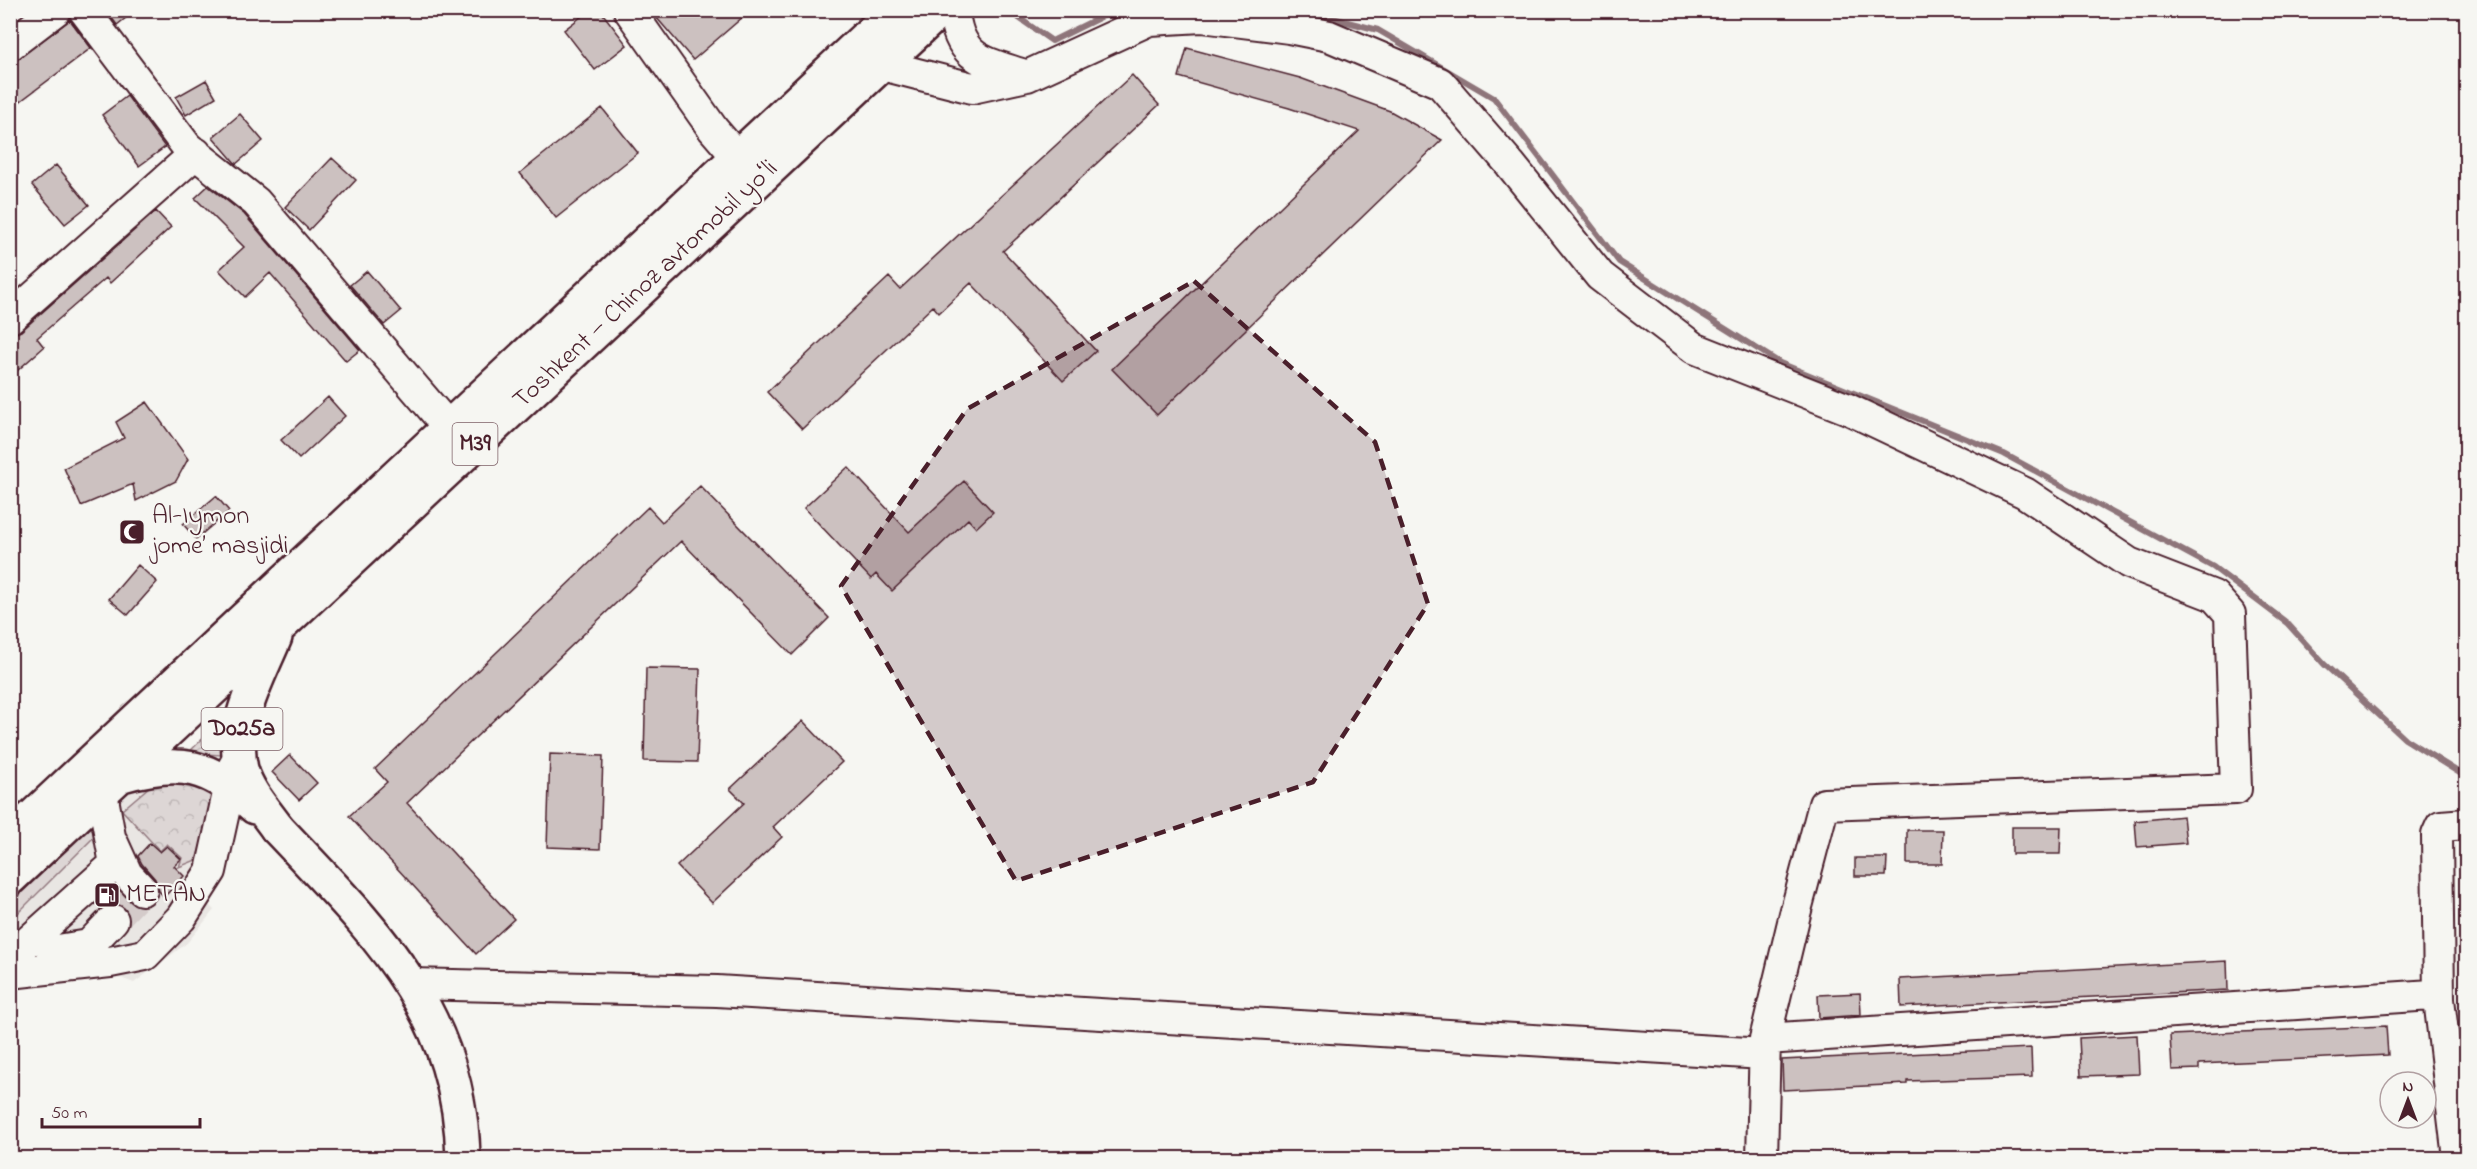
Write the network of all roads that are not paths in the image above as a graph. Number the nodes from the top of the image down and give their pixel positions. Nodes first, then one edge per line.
1 (56, 10) edge
2 (84, 10) edge
3 (629, 10) edge
4 (895, 10) edge
5 (940, 10) edge
6 (954, 10) edge
7 (10, 45) edge
8 (882, 64) junction
9 (1027, 76) junction
10 (196, 153) junction
11 (738, 158) junction
12 (10, 318) edge
13 (512, 389) junction
14 (449, 428) junction
15 (280, 626) junction
16 (238, 750) junction
17 (111, 784) junction
18 (229, 786) junction
19 (2466, 824) edge
20 (277, 828) junction
21 (10, 838) edge
22 (111, 839) junction
23 (10, 878) edge
24 (142, 890) dead end
25 (105, 912) tunnel mouth
26 (10, 934) edge
27 (11, 957) edge
28 (10, 973) edge
29 (411, 984) junction
30 (2439, 999) junction
31 (1764, 1047) junction
32 (2460, 1144) edge
33 (463, 1158) edge
34 (1762, 1158) edge

1 - 7 street
2 - 10 street
3 - 11 street
4 - 11 main road, Toshkent — Chinoz avtomobil yoʻli / M39
5 - 8 main road, Toshkent — Chinoz avtomobil yoʻli / M39
6 - 9 street
8 - 9 street
8 - 13 main road, Toshkent — Chinoz avtomobil yoʻli / M39
9 - 31 street
10 - 12 street
10 - 14 street
11 - 13 main road, Toshkent — Chinoz avtomobil yoʻli / M39
13 - 14 main road, Toshkent — Chinoz avtomobil yoʻli / M39
13 - 15 main road, Toshkent — Chinoz avtomobil yoʻli / M39
14 - 21 main road, Toshkent — Chinoz avtomobil yoʻli / M39
15 - 16 main road, D025a
15 - 17 main road, Toshkent — Chinoz avtomobil yoʻli / M39
16 - 18 street
16 - 20 main road, D025a
17 - 18 main road, D025a
17 - 22 street
17 - 23 main road, Toshkent — Chinoz avtomobil yoʻli / M39
18 - 20 main road, D025a
18 - 28 street
19 - 30 street
20 - 29 main road, D025a
22 - 24 street
22 - 26 street
22 - 27 street
25 - 27 street
29 - 31 street
29 - 33 main road, D025a
30 - 31 street
30 - 32 street
31 - 34 street

